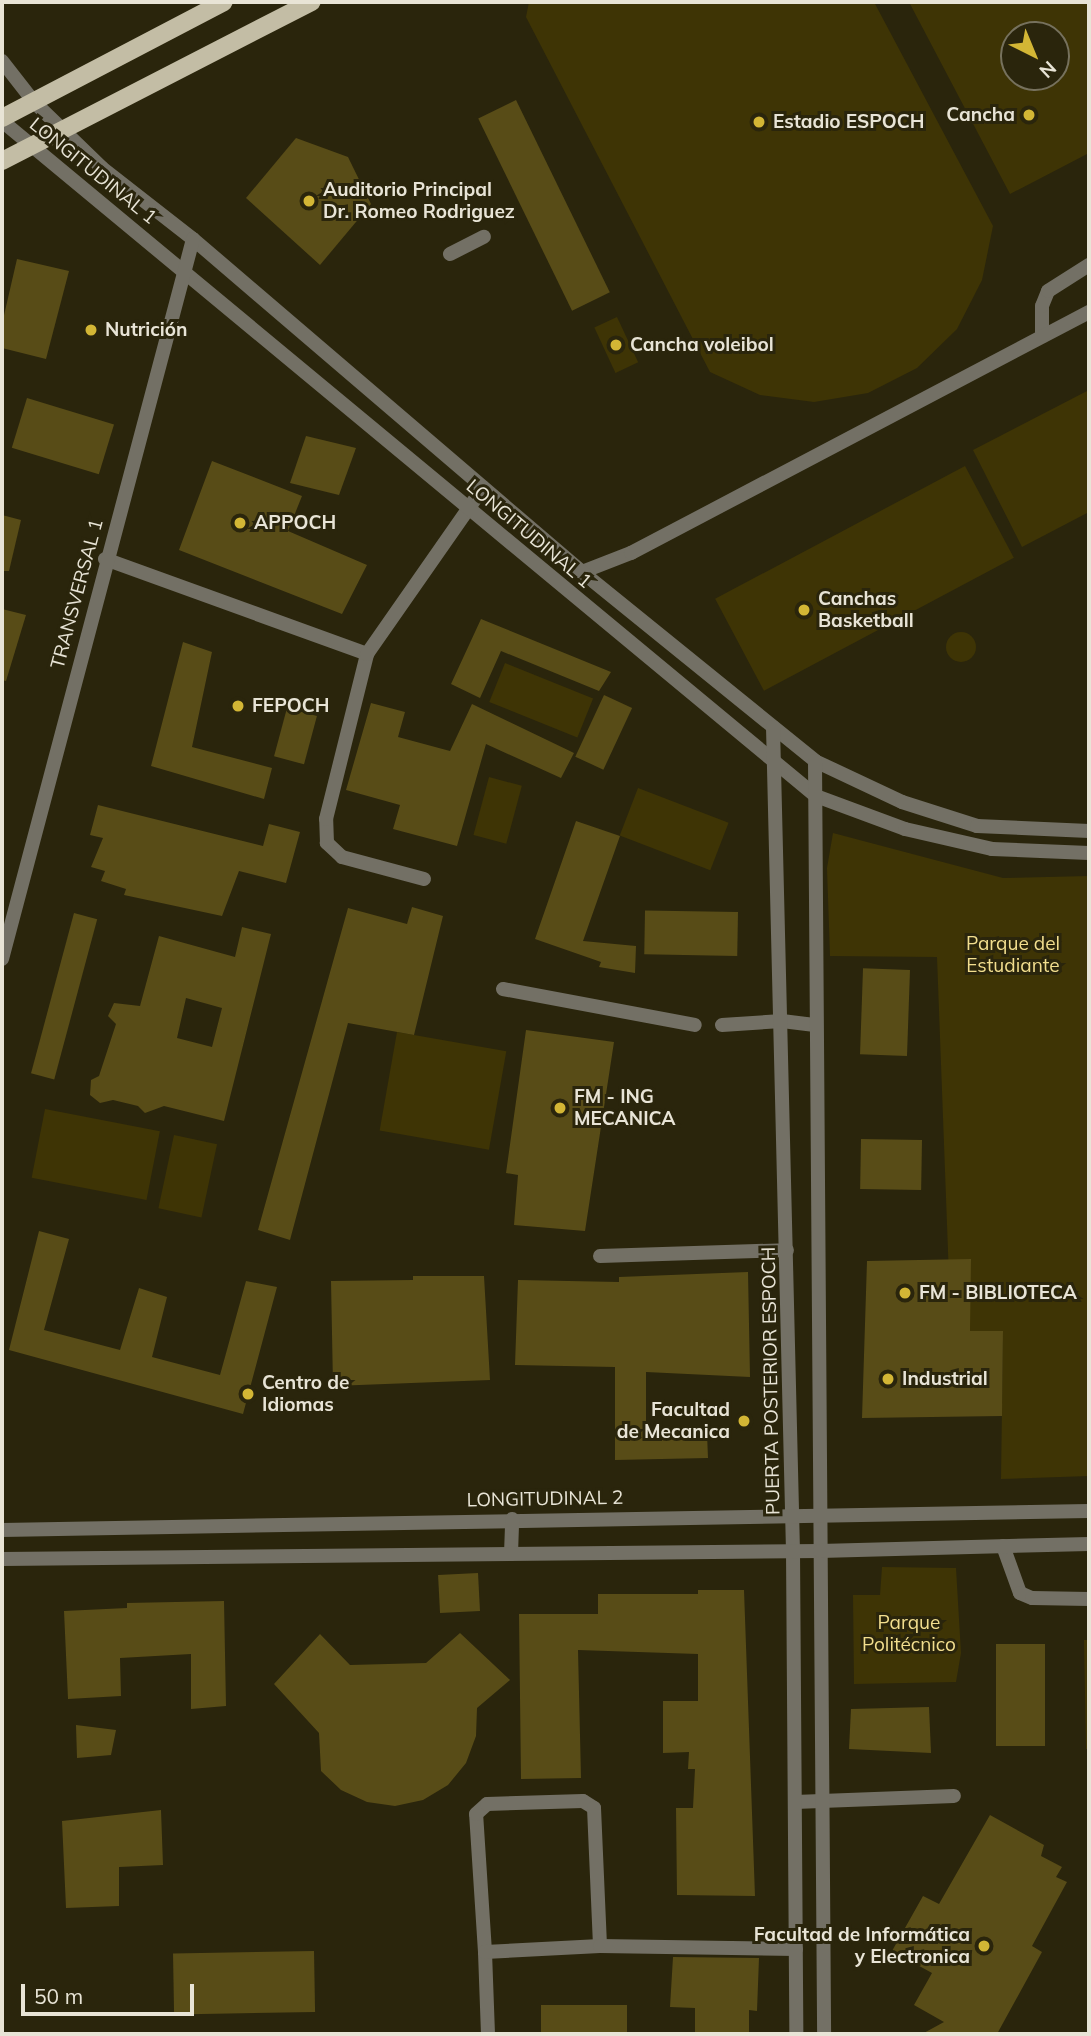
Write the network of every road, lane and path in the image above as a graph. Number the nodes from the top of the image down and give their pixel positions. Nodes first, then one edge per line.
1 (225, 2) edge
2 (312, 2) edge
3 (2, 62) edge
4 (2, 74) edge
5 (34, 102) junction
6 (2, 120) edge
7 (60, 129) junction
8 (31, 146) junction
9 (2, 161) edge
10 (484, 237) dead end
11 (193, 239) junction
12 (450, 254) dead end
13 (1089, 265) edge
14 (185, 269) junction
15 (1089, 312) edge
16 (1042, 337) junction
17 (483, 488) junction
18 (468, 509) junction
19 (105, 559) junction
20 (582, 572) junction
21 (367, 654) junction
22 (773, 726) junction
23 (775, 761) junction
24 (815, 761) junction
25 (815, 794) junction
26 (1089, 831) edge
27 (1089, 853) edge
28 (424, 879) dead end
29 (2, 959) edge
30 (503, 989) dead end
31 (782, 1021) junction
32 (695, 1025) dead end
33 (722, 1025) dead end
34 (815, 1025) junction
35 (787, 1250) junction
36 (600, 1256) dead end
37 (1089, 1511) edge
38 (793, 1513) junction
39 (820, 1514) junction
40 (512, 1519) junction
41 (2, 1531) edge
42 (1089, 1544) edge
43 (1003, 1546) junction
44 (820, 1551) junction
45 (793, 1552) junction
46 (511, 1554) junction
47 (2, 1559) edge
48 (1089, 1599) edge
49 (954, 1796) dead end
50 (822, 1799) junction
51 (795, 1802) junction
52 (600, 1946) junction
53 (796, 1949) junction
54 (485, 1952) junction
55 (488, 2034) edge
56 (796, 2034) edge
57 (824, 2034) edge

1 - 5 main road
2 - 7 main road
3 - 4 street
3 - 5 street, LONGITUDINAL 1
5 - 6 main road
5 - 7 street, LONGITUDINAL 1
6 - 8 street, LONGITUDINAL 1
7 - 8 main road
7 - 11 street, LONGITUDINAL 1
8 - 9 main road
8 - 14 street, LONGITUDINAL 1
10 - 12 street
11 - 14 street, TRANSVERSAL 1
11 - 17 street, LONGITUDINAL 1
13 - 16 street
14 - 18 street, LONGITUDINAL 1
14 - 19 street, TRANSVERSAL 1
15 - 16 street
16 - 20 street
17 - 18 street
17 - 20 street, LONGITUDINAL 1
18 - 21 street
18 - 23 street, LONGITUDINAL 1
19 - 21 street
19 - 29 street, TRANSVERSAL 1
20 - 22 street, LONGITUDINAL 1
21 - 28 street
22 - 23 street, PUERTA POSTERIOR ESPOCH
22 - 24 street, LONGITUDINAL 1
23 - 25 street, LONGITUDINAL 1
23 - 31 street, PUERTA POSTERIOR ESPOCH
24 - 25 street
24 - 26 street, LONGITUDINAL 1
25 - 27 street, LONGITUDINAL 1
25 - 34 street
30 - 32 street
31 - 33 street
31 - 34 street
31 - 35 street, PUERTA POSTERIOR ESPOCH
34 - 39 street
35 - 36 street
35 - 38 street, PUERTA POSTERIOR ESPOCH
37 - 39 street, LONGITUDINAL 2
38 - 39 street, LONGITUDINAL 2
38 - 40 street, LONGITUDINAL 2
38 - 45 street, PUERTA POSTERIOR ESPOCH
39 - 44 street
40 - 41 street, LONGITUDINAL 2
40 - 46 street
42 - 43 street
43 - 44 street
43 - 48 street
44 - 45 street
44 - 50 street
45 - 46 street
45 - 51 street, PUERTA POSTERIOR ESPOCH
46 - 47 street
49 - 50 street
50 - 51 street
50 - 57 street
51 - 53 street, PUERTA POSTERIOR ESPOCH
52 - 53 street
52 - 54 street
52 - 54 street
53 - 56 street, PUERTA POSTERIOR ESPOCH
54 - 55 street

